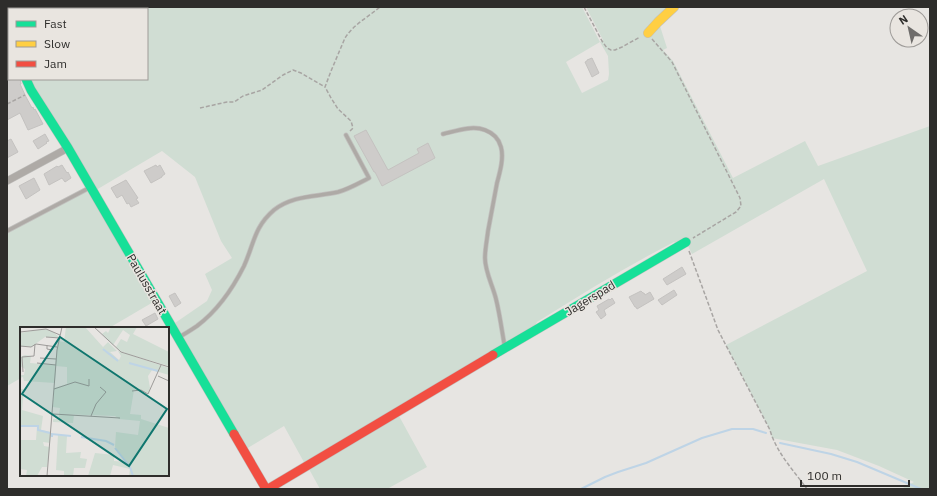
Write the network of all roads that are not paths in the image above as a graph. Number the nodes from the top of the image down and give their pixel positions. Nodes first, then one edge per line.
1 (674, 7) edge
2 (648, 33) road end
3 (26, 80) edge
4 (443, 134) dead end
5 (346, 135) road end
6 (68, 148) junction
7 (7, 181) edge
8 (90, 187) junction
9 (7, 231) edge
10 (686, 242) road end
11 (178, 338) junction
12 (505, 349) junction
13 (267, 489) edge

1 - 2 street
3 - 6 street, Paulusstraat
4 - 12 lane
5 - 11 lane
6 - 7 street
6 - 8 street, Paulusstraat
8 - 9 lane
8 - 11 street, Paulusstraat
10 - 12 street, Jagerspad
11 - 13 street, Paulusstraat
12 - 13 street, Jagerspad

